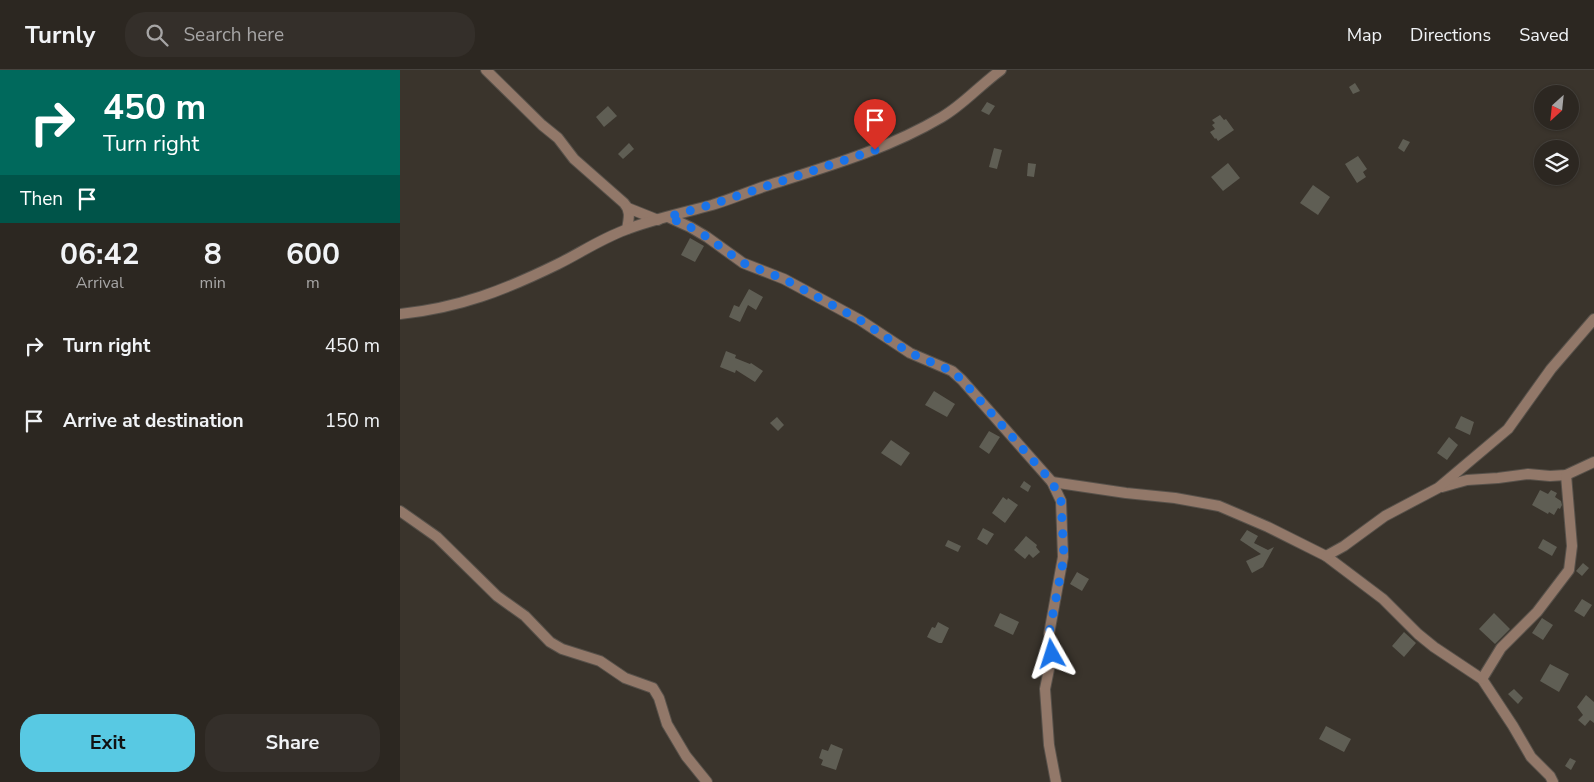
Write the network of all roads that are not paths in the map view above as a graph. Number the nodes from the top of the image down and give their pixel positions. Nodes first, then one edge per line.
1 (486, 70) edge
2 (1001, 70) edge
3 (628, 208) junction
4 (662, 218) junction
5 (627, 229) junction
6 (400, 314) edge
7 (1594, 318) edge
8 (1594, 462) edge
9 (1566, 475) junction
10 (1052, 482) junction
11 (1074, 486) junction
12 (1438, 488) junction
13 (1061, 501) junction
14 (400, 511) edge
15 (1326, 556) junction
16 (1482, 679) junction
17 (707, 782) edge
18 (1056, 782) edge
19 (1553, 782) edge

1 - 3 street
2 - 4 street
3 - 4 street
3 - 5 street
4 - 5 street
4 - 10 street
5 - 6 street
7 - 12 street
8 - 9 street
9 - 12 street
9 - 16 street
10 - 11 street
10 - 13 street
11 - 13 street
11 - 15 street
12 - 15 street
13 - 18 street
14 - 17 street
15 - 16 street
16 - 19 street

